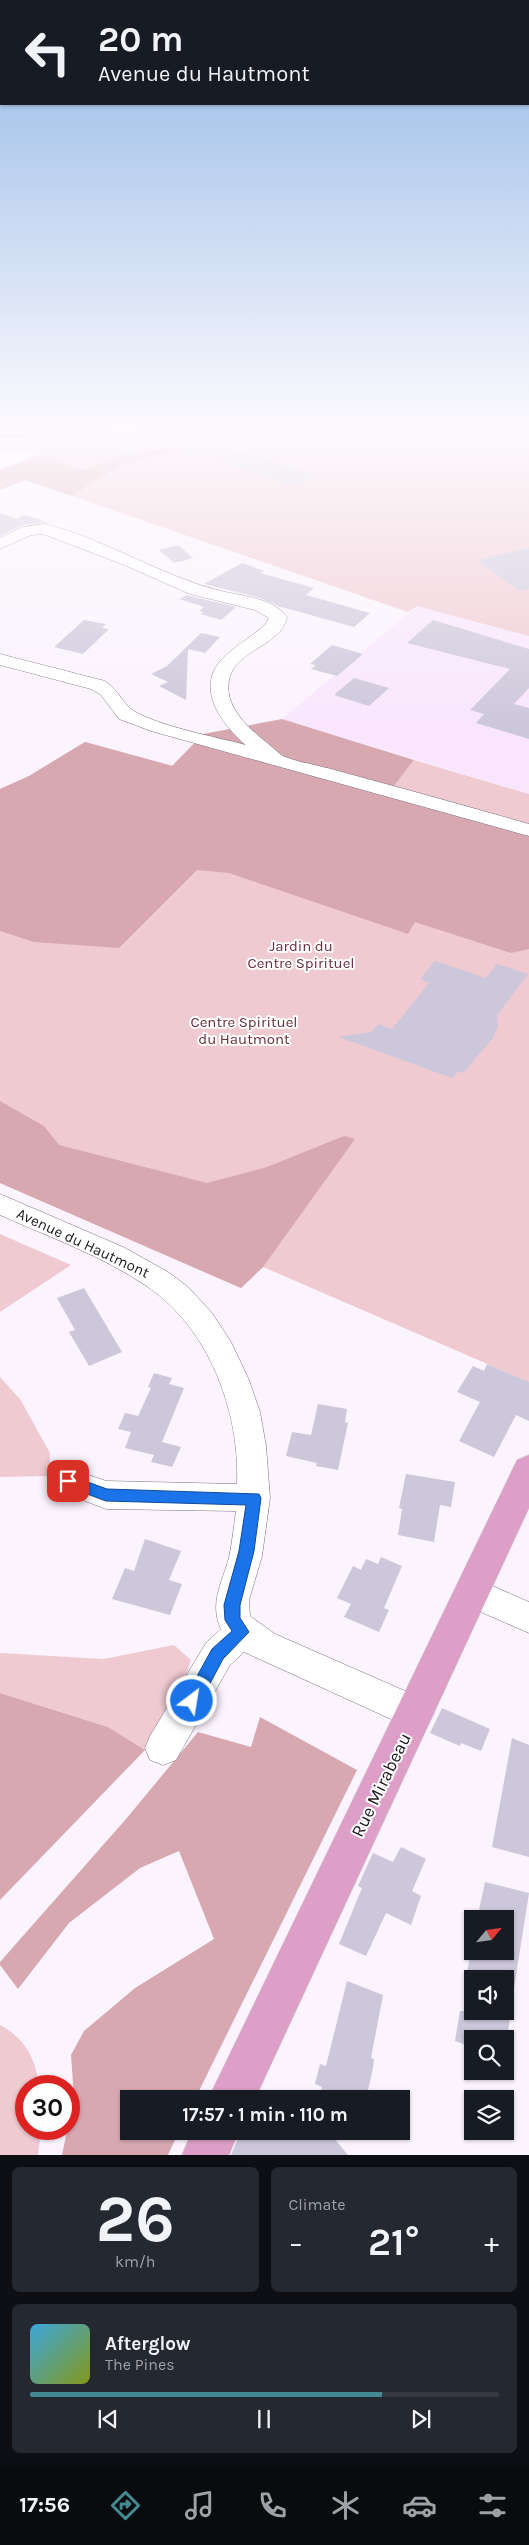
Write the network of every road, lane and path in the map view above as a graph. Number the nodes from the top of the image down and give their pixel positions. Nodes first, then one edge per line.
1 (0, 544) edge
2 (0, 659) edge
3 (282, 761) junction
4 (529, 830) edge
5 (0, 1204) edge
6 (529, 1470) edge
7 (68, 1481) dead end
8 (254, 1498) junction
9 (472, 1592) junction
10 (529, 1618) edge
11 (242, 1632) junction
12 (416, 1713) junction
13 (163, 1748) dead end
14 (235, 2090) edge
15 (212, 2140) edge
16 (205, 2155) edge

1 - 3 street
2 - 3 street
3 - 4 street
5 - 8 street, Avenue du Hautmont
6 - 9 main road, Rue Mirabeau
7 - 8 street
8 - 11 street, Avenue du Hautmont
9 - 10 street
9 - 12 main road, Rue Mirabeau
11 - 12 street
11 - 13 street
12 - 14 main road, Rue Mirabeau
15 - 16 main road

